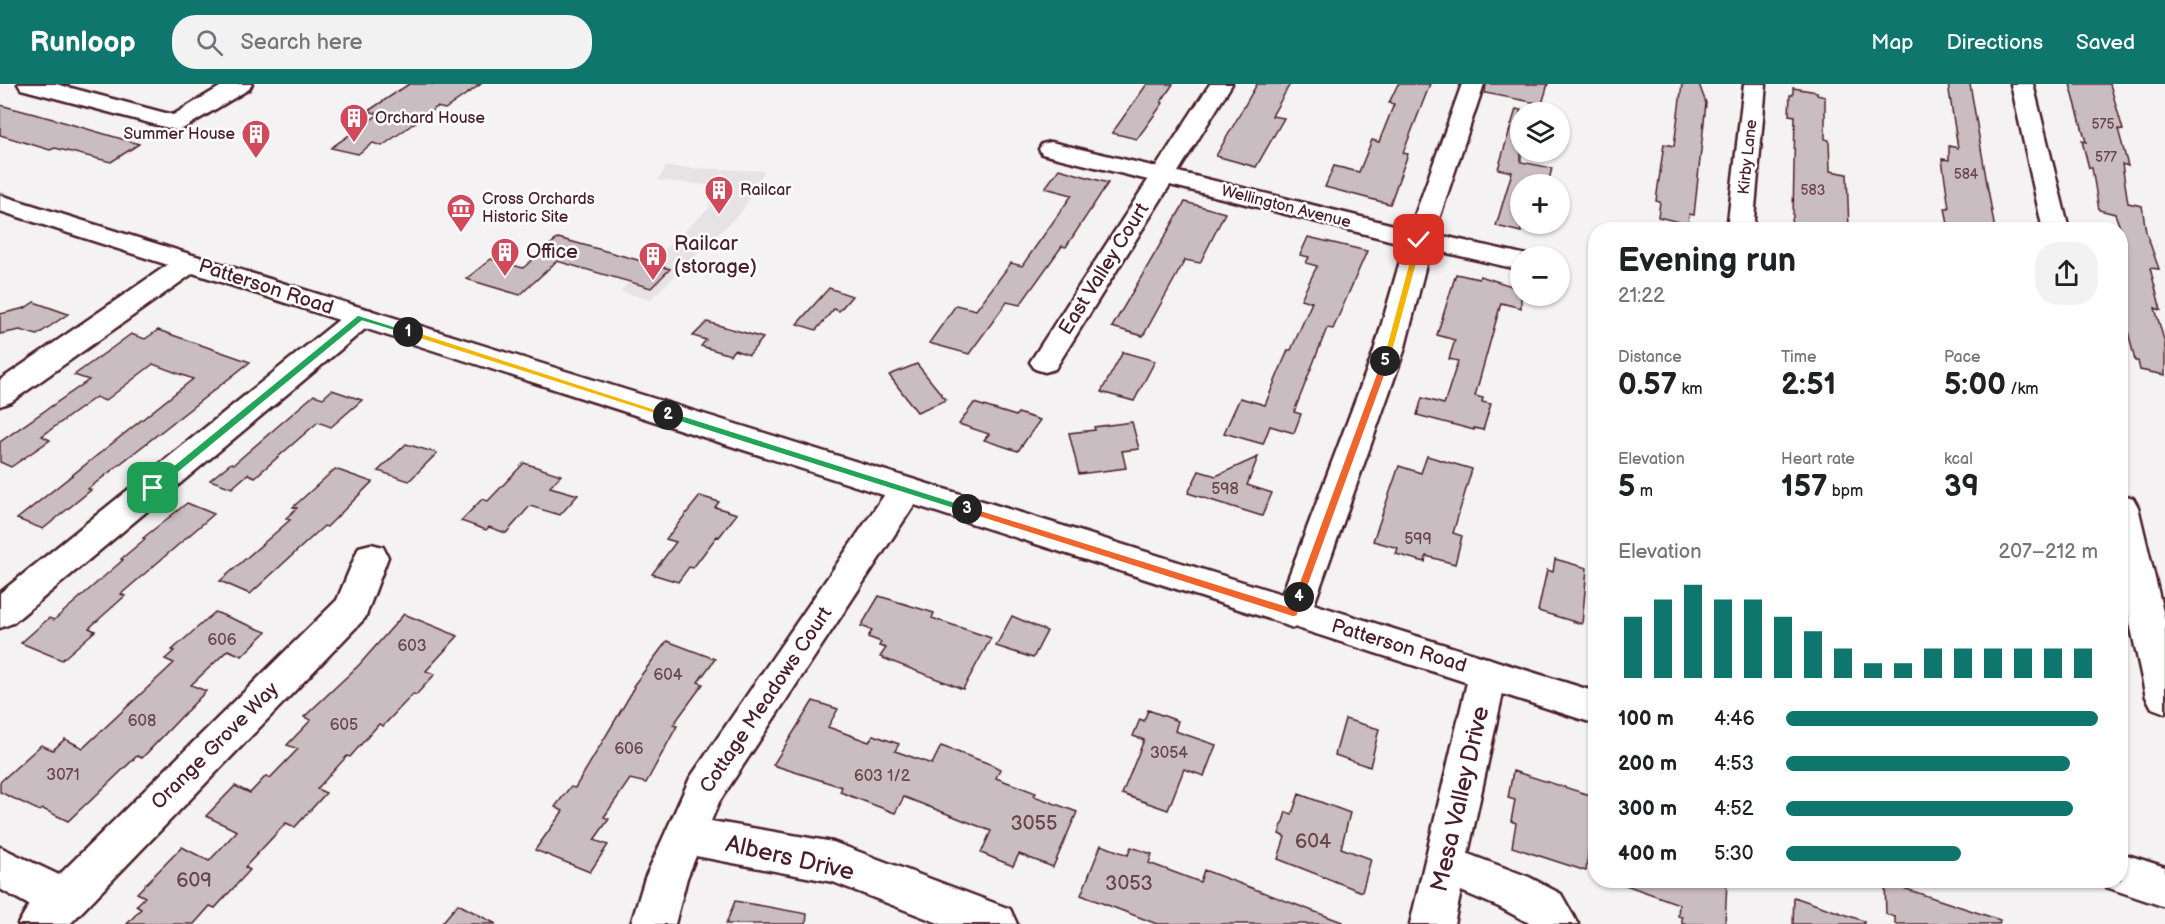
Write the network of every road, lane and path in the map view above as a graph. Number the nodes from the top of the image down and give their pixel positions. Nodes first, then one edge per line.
1 (241, 84) edge
2 (1221, 84) edge
3 (1473, 84) edge
4 (1755, 84) edge
5 (2022, 84) edge
6 (36, 85) edge
7 (1051, 149) dead end
8 (1163, 175) junction
9 (0, 203) edge
10 (1741, 222) edge
11 (2054, 222) edge
12 (1419, 240) junction
13 (1510, 260) edge
14 (189, 263) junction
15 (361, 317) junction
16 (1045, 362) dead end
17 (0, 395) edge
18 (906, 490) junction
19 (2128, 537) edge
20 (371, 556) dead end
21 (0, 613) edge
22 (1293, 613) junction
23 (1488, 674) junction
24 (2165, 697) edge
25 (1588, 705) edge
26 (685, 835) junction
27 (1444, 864) junction
28 (0, 867) edge
29 (2128, 875) edge
30 (2165, 887) edge
31 (52, 912) edge
32 (653, 924) edge
33 (995, 924) edge
34 (1432, 924) edge
35 (1556, 924) edge

1 - 6 street
2 - 8 street, East Valley Court
3 - 12 street
4 - 10 street, Kirby Lane
5 - 11 street
7 - 8 street, Wellington Avenue
8 - 12 street, Wellington Avenue
8 - 16 street, East Valley Court
9 - 14 street, Patterson Road
12 - 13 street, Wellington Avenue
12 - 22 street
14 - 15 street, Patterson Road
14 - 17 street
15 - 18 street, Patterson Road
15 - 21 street
18 - 22 street, Patterson Road
18 - 26 street, Cottage Meadows Court
19 - 24 street
20 - 31 street, Orange Grove Way
22 - 23 street, Patterson Road
23 - 25 street, Patterson Road
23 - 27 street, Mesa Valley Drive
26 - 32 street, Cottage Meadows Court
26 - 33 street, Albers Drive
27 - 34 street, Mesa Valley Drive
27 - 35 street
28 - 31 street
29 - 30 street

